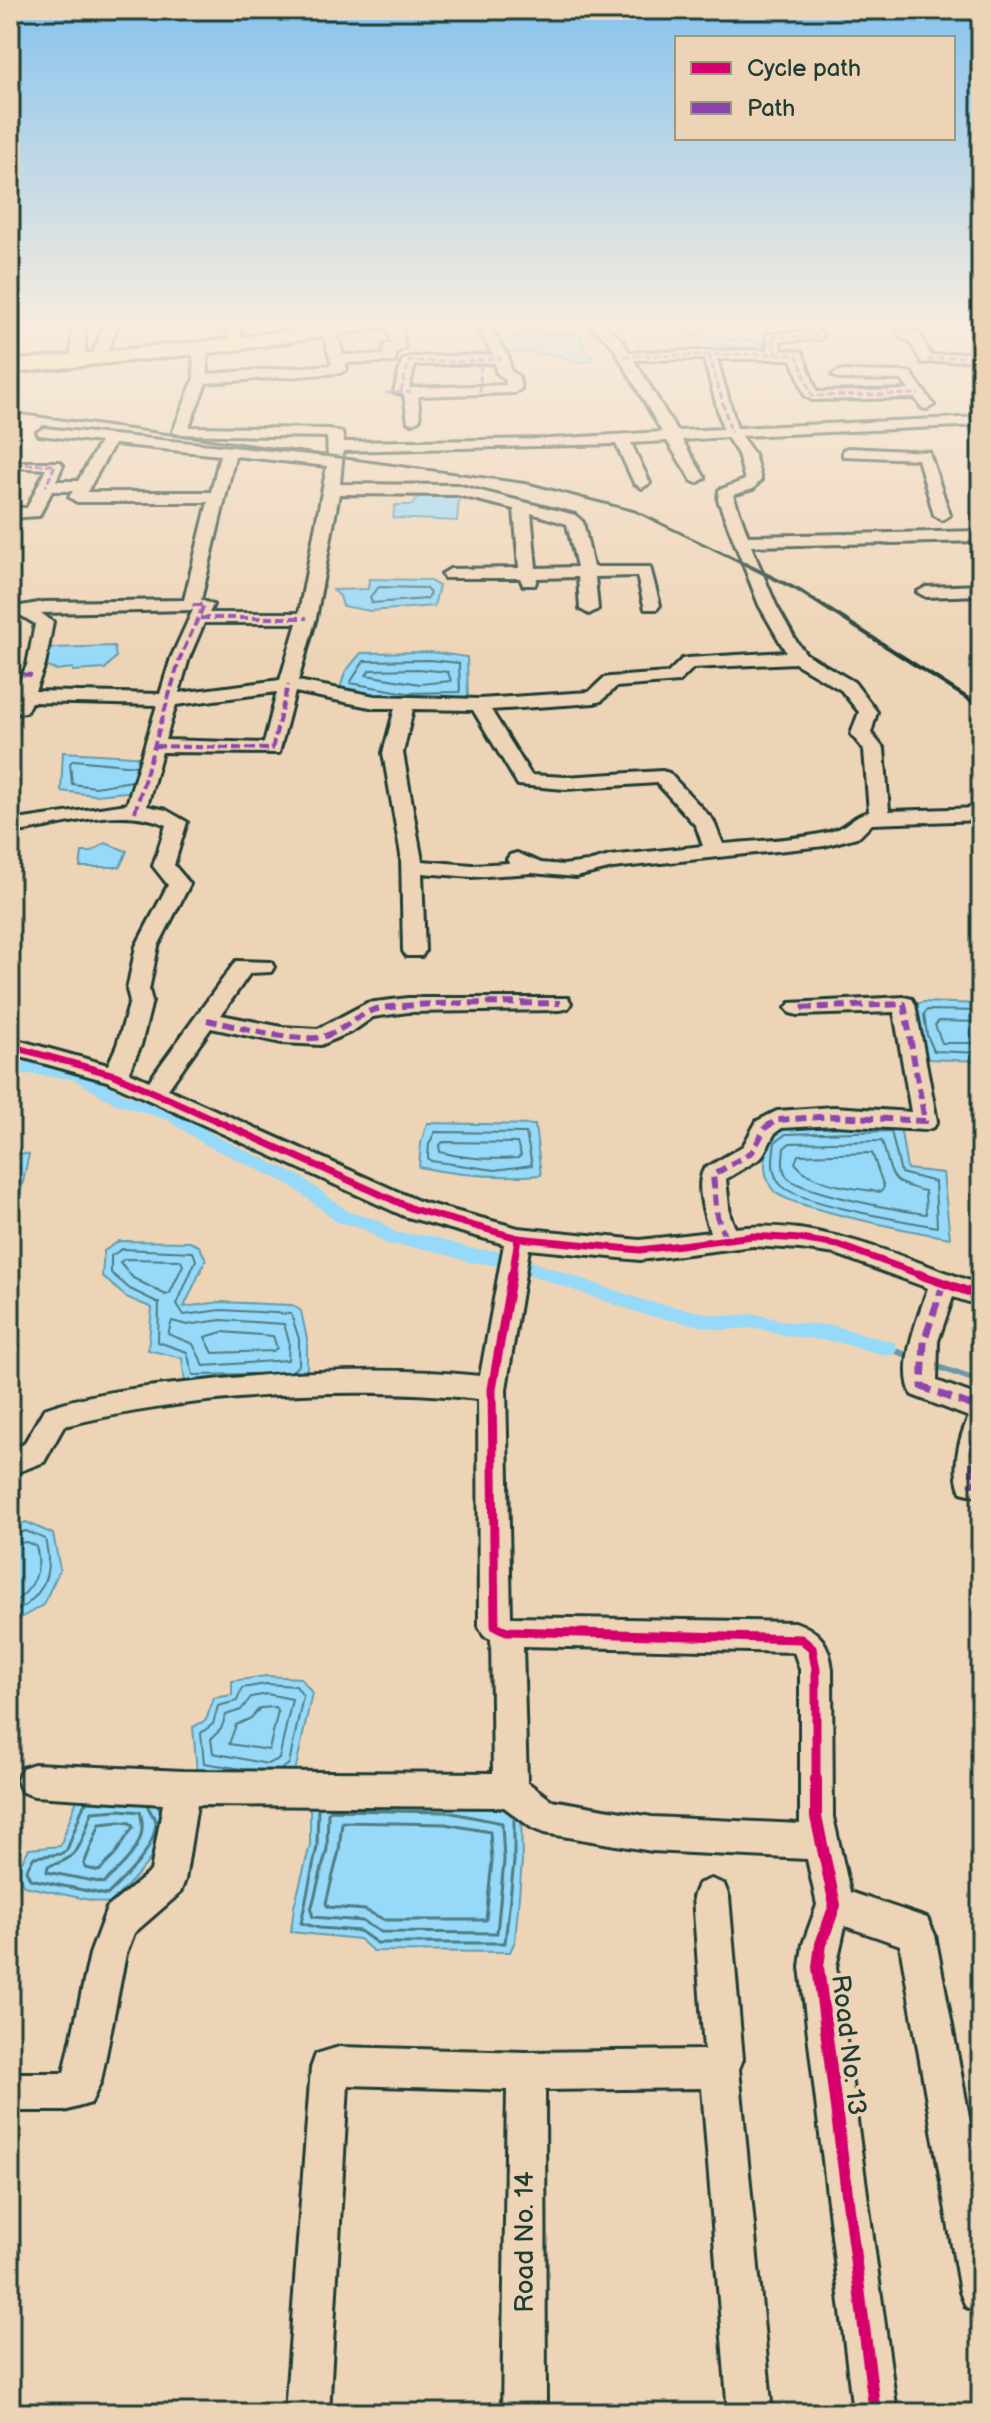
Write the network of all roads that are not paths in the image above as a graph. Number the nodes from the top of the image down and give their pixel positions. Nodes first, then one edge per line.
1 (54, 433) edge
2 (329, 433) edge
3 (710, 433) edge
4 (732, 433) edge
5 (862, 433) edge
6 (672, 435) junction
7 (621, 438) junction
8 (109, 439) junction
9 (875, 452) junction
10 (228, 453) junction
11 (848, 453) dead end
12 (337, 455) junction
13 (12, 467) edge
14 (697, 478) dead end
15 (642, 483) dead end
16 (46, 486) junction
17 (82, 486) junction
18 (332, 489) junction
19 (216, 497) junction
20 (522, 506) junction
21 (10, 513) edge
22 (942, 515) dead end
23 (981, 536) edge
24 (742, 541) junction
25 (638, 552) dead end
26 (644, 571) junction
27 (586, 572) junction
28 (450, 574) dead end
29 (529, 577) junction
30 (981, 590) edge
31 (926, 592) dead end
32 (651, 605) dead end
33 (589, 609) dead end
34 (19, 612) edge
35 (196, 612) junction
36 (307, 618) junction
37 (799, 657) junction
38 (10, 674) edge
39 (33, 675) junction
40 (288, 685) junction
41 (169, 700) junction
42 (18, 702) edge
43 (405, 705) junction
44 (479, 705) junction
45 (155, 746) junction
46 (135, 812) junction
47 (981, 814) edge
48 (879, 816) junction
49 (10, 827) edge
50 (715, 851) junction
51 (412, 866) junction
52 (414, 951) dead end
53 (263, 967) dead end
54 (560, 1003) dead end
55 (798, 1008) dead end
56 (207, 1020) junction
57 (10, 1046) edge
58 (115, 1075) junction
59 (154, 1091) junction
60 (518, 1238) junction
61 (725, 1238) junction
62 (944, 1282) junction
63 (981, 1296) edge
64 (492, 1389) junction
65 (981, 1409) edge
66 (981, 1421) edge
67 (10, 1463) edge
68 (981, 1484) edge
69 (507, 1631) junction
70 (34, 1780) dead end
71 (183, 1788) junction
72 (510, 1790) junction
73 (820, 1842) junction
74 (711, 1897) dead end
75 (835, 1905) junction
76 (720, 2069) junction
77 (526, 2071) junction
78 (10, 2092) edge
79 (981, 2292) edge
80 (307, 2413) edge
81 (524, 2413) edge
82 (750, 2413) edge
83 (875, 2413) edge

1 - 8 street
2 - 12 street
3 - 6 street
4 - 24 street
5 - 9 street
6 - 7 street
6 - 14 street
7 - 12 street
7 - 15 street
8 - 10 street
8 - 17 street
9 - 11 street
9 - 22 street
10 - 12 street
10 - 19 street
12 - 18 street
13 - 16 street
16 - 17 street
16 - 21 street
17 - 19 street
18 - 20 street
18 - 36 street
19 - 35 street
20 - 27 street
20 - 29 street
23 - 24 street
24 - 37 street
25 - 26 street
26 - 27 street
26 - 32 street
27 - 29 street
27 - 33 street
28 - 29 street
30 - 31 street
34 - 35 street
34 - 39 street
35 - 36 street
35 - 41 street
36 - 40 street
37 - 44 street
37 - 48 street
38 - 39 street
39 - 42 street
40 - 41 street
40 - 43 street
40 - 45 street
41 - 42 street
41 - 45 street
43 - 44 street
43 - 51 street
44 - 50 street
45 - 46 street
46 - 49 street
46 - 58 street
47 - 48 street
48 - 50 street
50 - 51 street
51 - 52 street
53 - 56 street
54 - 56 street
55 - 61 street
56 - 59 street
57 - 58 street
58 - 59 street
59 - 60 street
60 - 61 street
60 - 64 street
61 - 62 street
62 - 63 street
62 - 65 street
64 - 67 street
64 - 69 street
66 - 68 street
69 - 72 street
69 - 73 street
70 - 71 street
71 - 72 street
71 - 78 street
72 - 73 street
73 - 75 street
74 - 76 street
75 - 79 street
75 - 83 street, Road No. 13
76 - 77 street
76 - 82 street
77 - 80 street
77 - 81 street, Road No. 14

